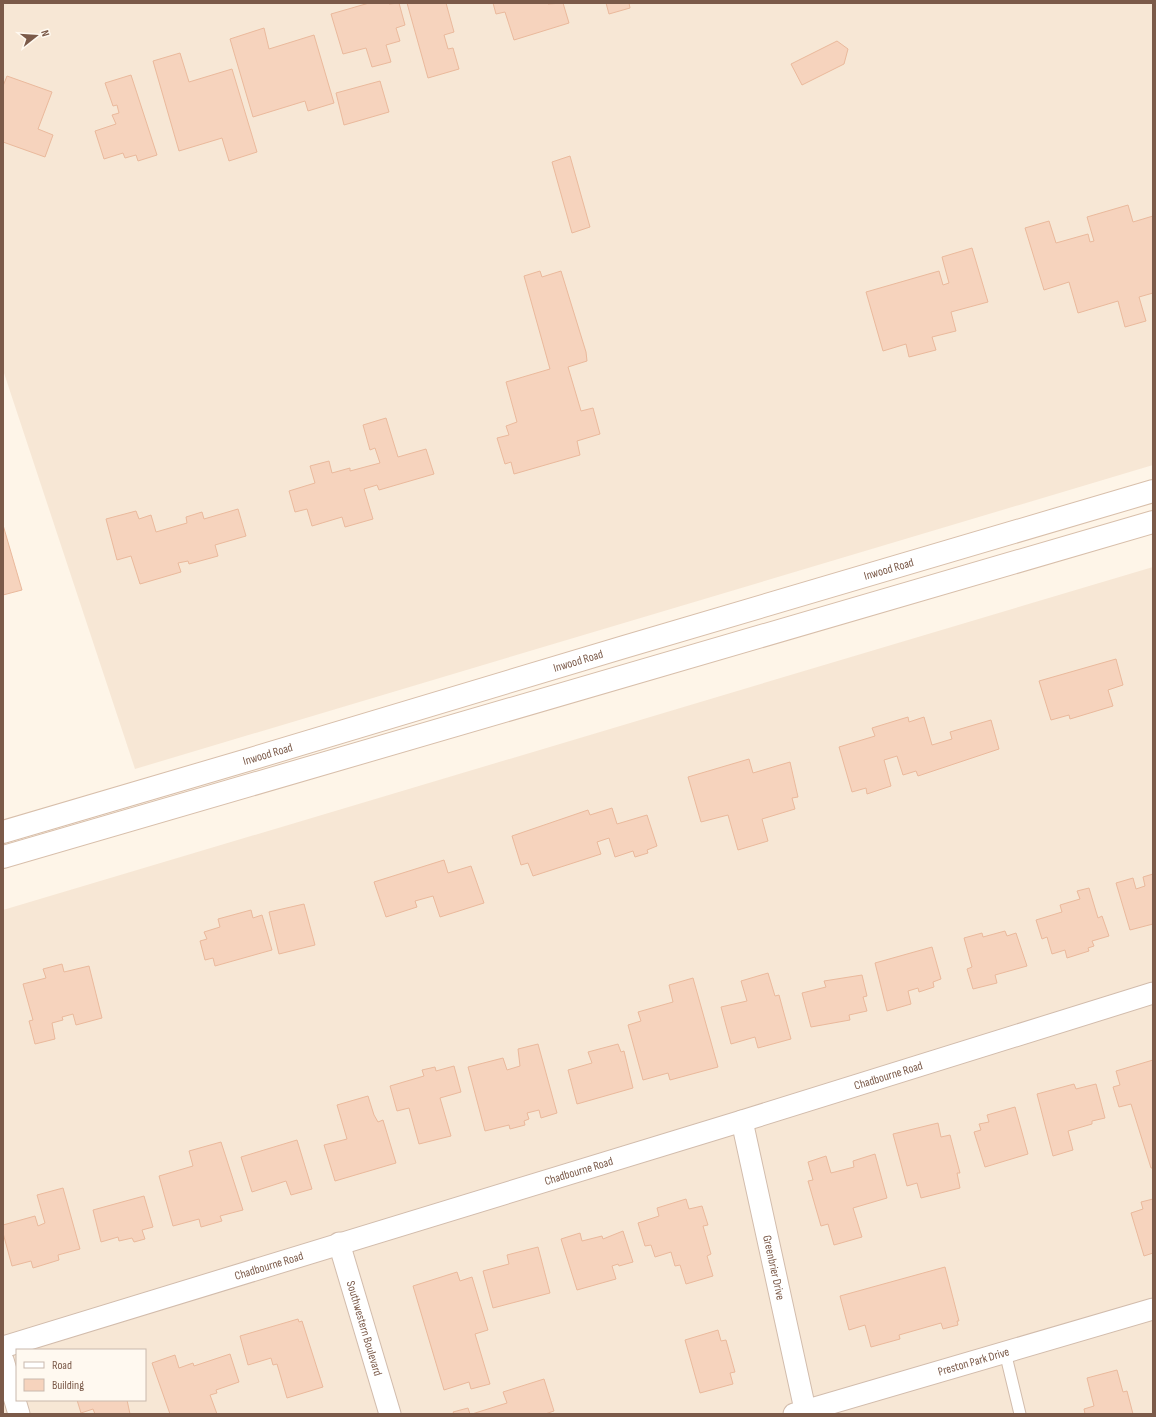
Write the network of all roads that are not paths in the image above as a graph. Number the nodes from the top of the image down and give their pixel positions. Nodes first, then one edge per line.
1 (1153, 491) edge
2 (1060, 518) junction
3 (1153, 522) edge
4 (1068, 547) junction
5 (624, 646) junction
6 (631, 674) junction
7 (88, 807) junction
8 (94, 830) junction
9 (3, 832) edge
10 (3, 857) edge
11 (1153, 993) edge
12 (742, 1121) junction
13 (339, 1243) junction
14 (1153, 1309) edge
15 (3, 1347) edge
16 (1005, 1352) junction
17 (3, 1360) edge
18 (802, 1413) edge
19 (19, 1414) edge
20 (390, 1414) edge
21 (1020, 1414) edge

1 - 2 main road, Inwood Road
2 - 4 main road
2 - 5 main road, Inwood Road
3 - 4 main road, Inwood Road
4 - 6 main road, Inwood Road
5 - 6 main road
5 - 7 main road, Inwood Road
6 - 8 main road, Inwood Road
7 - 8 main road
7 - 9 main road, Inwood Road
8 - 10 main road, Inwood Road
11 - 12 street, Chadbourne Road
12 - 13 street, Chadbourne Road
12 - 18 street, Greenbrier Drive
13 - 15 street, Chadbourne Road
13 - 20 street, Southwestern Boulevard
14 - 16 street, Preston Park Drive
16 - 18 street, Preston Park Drive
16 - 21 lane
17 - 19 street

